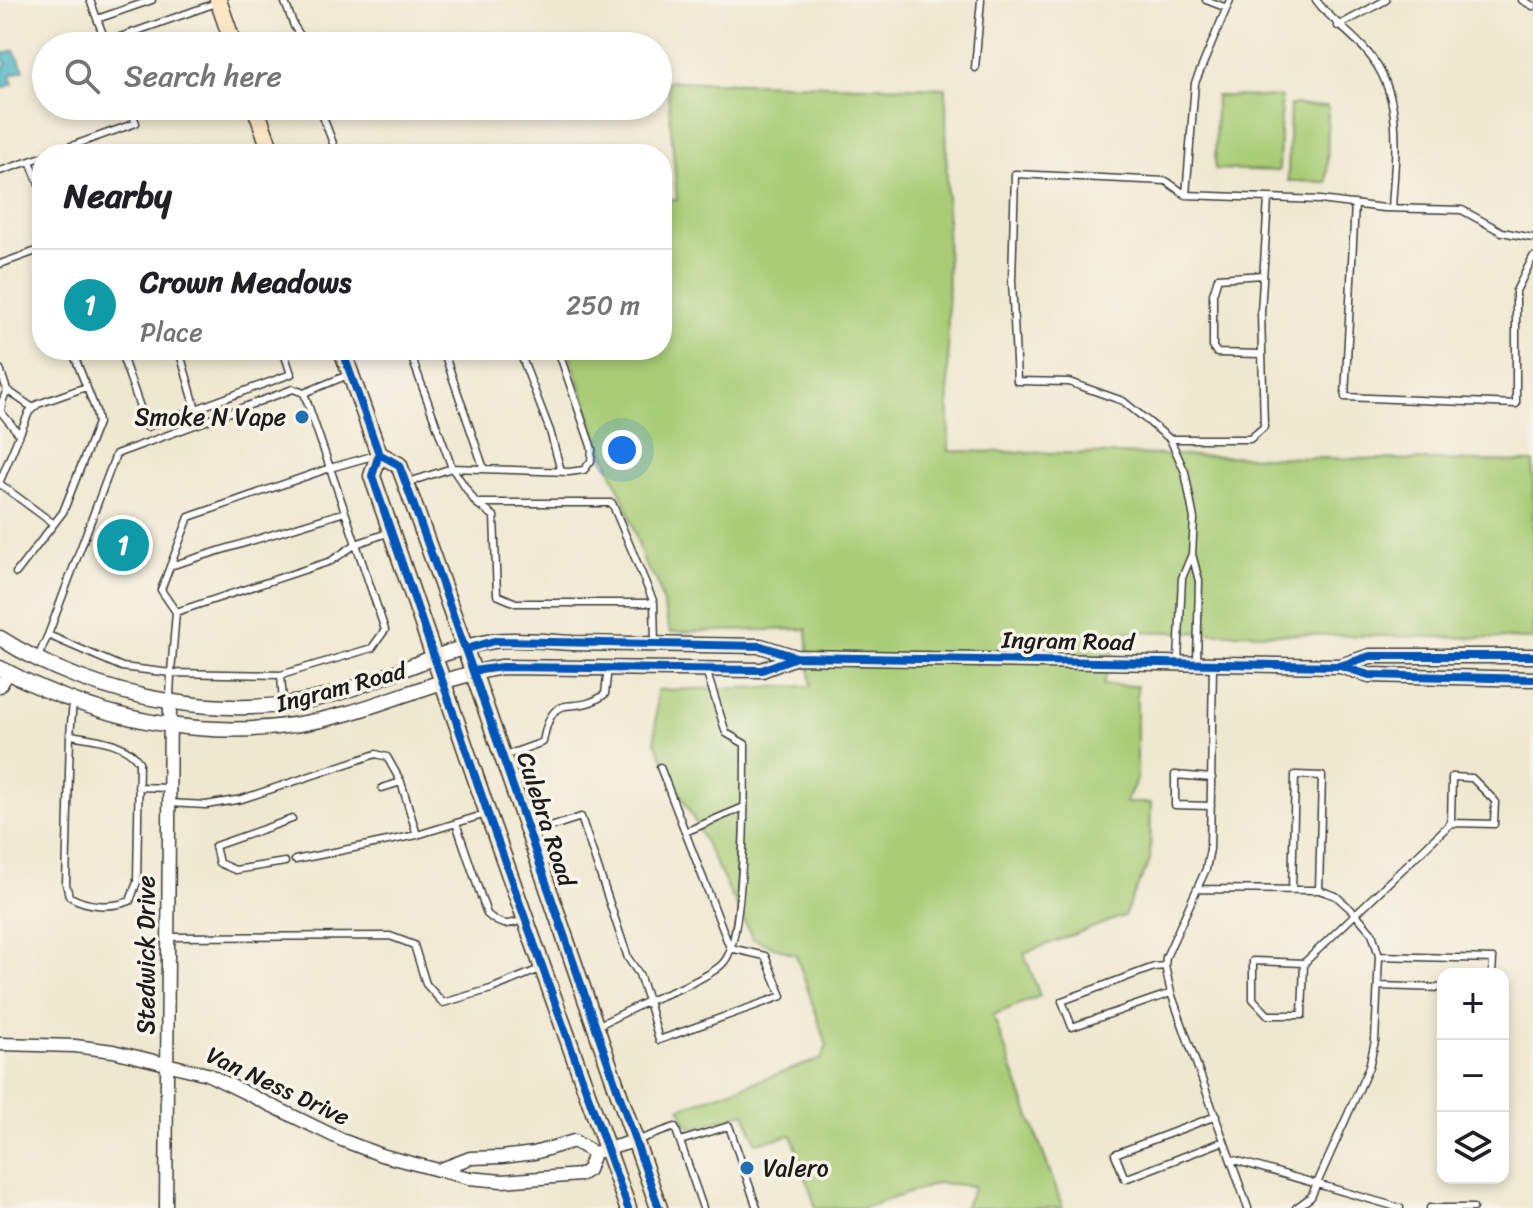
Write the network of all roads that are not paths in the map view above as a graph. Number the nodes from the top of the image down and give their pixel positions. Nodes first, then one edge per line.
1 (90, 0) edge
2 (152, 0) edge
3 (284, 0) edge
4 (981, 0) edge
5 (1206, 0) edge
6 (1316, 0) edge
7 (1386, 0) edge
8 (1522, 0) edge
9 (219, 1) edge
10 (1228, 4) edge
11 (1533, 6) edge
12 (97, 19) junction
13 (1338, 26) junction
14 (102, 32) edge
15 (138, 32) edge
16 (229, 32) edge
17 (298, 32) edge
18 (975, 68) dead end
19 (135, 120) edge
20 (260, 120) edge
21 (324, 120) edge
22 (77, 144) edge
23 (268, 144) edge
24 (333, 144) edge
25 (30, 161) joint
26 (32, 166) edge
27 (0, 171) edge
28 (1186, 195) junction
29 (1268, 199) junction
30 (1355, 204) junction
31 (1392, 208) junction
32 (1533, 238) edge
33 (32, 253) edge
34 (1533, 257) edge
35 (0, 264) edge
36 (1263, 275) junction
37 (1262, 354) junction
38 (76, 360) edge
39 (124, 360) edge
40 (182, 360) edge
41 (286, 360) edge
42 (346, 360) edge
43 (413, 360) edge
44 (446, 360) edge
45 (523, 360) edge
46 (561, 360) edge
47 (0, 369) edge
48 (351, 374) junction
49 (86, 387) junction
50 (7, 390) junction
51 (304, 393) junction
52 (33, 408) junction
53 (196, 409) junction
54 (19, 434) junction
55 (1170, 439) junction
56 (0, 454) edge
57 (379, 454) junction
58 (10, 456) junction
59 (330, 468) junction
60 (452, 468) junction
61 (484, 469) junction
62 (561, 471) junction
63 (0, 482) edge
64 (406, 483) junction
65 (476, 503) junction
66 (345, 512) junction
67 (54, 524) junction
68 (391, 531) junction
69 (356, 544) junction
70 (1192, 554) junction
71 (170, 566) junction
72 (16, 573) dead end
73 (654, 603) junction
74 (176, 612) junction
75 (48, 635) junction
76 (0, 638) edge
77 (655, 644) junction
78 (466, 649) junction
79 (1533, 656) edge
80 (796, 657) junction
81 (37, 659) junction
82 (435, 659) junction
83 (1178, 663) junction
84 (1197, 663) junction
85 (1213, 664) junction
86 (1340, 666) junction
87 (608, 668) junction
88 (4, 670) edge
89 (706, 670) junction
90 (473, 671) junction
91 (171, 673) junction
92 (281, 675) junction
93 (1533, 679) edge
94 (443, 681) junction
95 (0, 686) edge
96 (73, 702) junction
97 (170, 702) junction
98 (283, 703) junction
99 (168, 726) junction
100 (70, 735) junction
101 (504, 756) junction
102 (660, 767) dead end
103 (1212, 778) junction
104 (401, 782) junction
105 (138, 787) junction
106 (168, 788) junction
107 (382, 788) dead end
108 (168, 803) junction
109 (1211, 806) junction
110 (744, 807) junction
111 (488, 814) junction
112 (292, 819) dead end
113 (456, 823) junction
114 (1451, 823) junction
115 (685, 832) junction
116 (529, 834) junction
117 (417, 835) junction
118 (295, 860) dead end
119 (285, 862) dead end
120 (1198, 889) junction
121 (1292, 890) junction
122 (1319, 890) junction
123 (1356, 914) junction
124 (525, 919) junction
125 (168, 937) junction
126 (730, 948) junction
127 (1379, 956) junction
128 (1304, 963) junction
129 (1165, 966) junction
130 (543, 968) junction
131 (1492, 968) edge
132 (1378, 986) junction
133 (1437, 988) edge
134 (1171, 993) junction
135 (648, 1001) junction
136 (595, 1026) junction
137 (0, 1044) edge
138 (169, 1064) junction
139 (1216, 1116) junction
140 (635, 1141) junction
141 (680, 1141) junction
142 (1224, 1141) junction
143 (601, 1151) junction
144 (1231, 1159) junction
145 (441, 1169) junction
146 (1316, 1181) junction
147 (1389, 1207) edge
148 (166, 1208) edge
149 (628, 1208) edge
150 (659, 1208) edge
151 (703, 1208) edge
152 (757, 1208) edge
153 (1248, 1208) edge
154 (1296, 1208) edge
155 (1400, 1208) edge
156 (1430, 1208) edge
157 (1473, 1208) edge

1 - 12 lane
2 - 12 lane
3 - 17 lane
4 - 18 lane
5 - 10 lane
6 - 13 lane
7 - 13 lane
8 - 11 lane
9 - 15 lane
9 - 16 main road
10 - 28 lane
12 - 14 lane
13 - 31 lane
19 - 22 lane
20 - 23 main road
21 - 24 lane
25 - 26 lane
25 - 27 lane
28 - 29 lane
28 - 55 lane
29 - 30 lane
29 - 36 lane
30 - 31 lane
30 - 34 lane
31 - 32 lane
33 - 35 lane
36 - 37 lane
36 - 37 lane
37 - 55 lane
38 - 49 lane
39 - 53 lane
40 - 53 lane
41 - 53 lane
42 - 48 main road, Culebra Road
43 - 60 lane
44 - 61 lane
45 - 62 lane
46 - 62 lane
47 - 50 lane
48 - 51 lane
48 - 57 main road, Culebra Road
49 - 52 lane
49 - 67 lane
50 - 52 lane
50 - 54 lane
51 - 59 lane
51 - 75 lane
52 - 54 lane
54 - 58 lane
55 - 70 lane
56 - 58 lane
57 - 59 lane
57 - 64 main road, Culebra Road
57 - 68 main road, Culebra Road
58 - 63 lane
59 - 66 lane
59 - 71 lane
60 - 61 lane
60 - 64 lane
60 - 65 lane
61 - 62 lane
63 - 67 lane
64 - 78 main road, Culebra Road
65 - 73 lane
65 - 73 lane
66 - 69 lane
66 - 71 lane
67 - 72 lane
68 - 69 lane
68 - 82 main road, Culebra Road
69 - 74 lane
69 - 92 lane
70 - 83 lane
70 - 84 lane
71 - 74 lane
73 - 77 lane
74 - 91 lane
75 - 81 lane
75 - 91 lane
76 - 81 street, Ingram Road
77 - 78 street, Ingram Road
77 - 80 street, Ingram Road
78 - 82 street, Ingram Road
78 - 90 main road, Culebra Road
79 - 86 street, Ingram Road
80 - 83 street, Ingram Road
80 - 89 street, Ingram Road
81 - 97 street, Ingram Road
82 - 94 main road, Culebra Road
82 - 98 street, Ingram Road
83 - 84 street, Ingram Road
84 - 85 street, Ingram Road
85 - 86 street, Ingram Road
85 - 103 lane
86 - 93 street, Ingram Road
87 - 89 street, Ingram Road
87 - 90 street, Ingram Road
87 - 101 lane
88 - 95 street
88 - 96 street, Ingram Road
89 - 110 lane
90 - 94 street, Ingram Road
90 - 101 main road, Culebra Road
91 - 92 lane
91 - 97 lane
92 - 98 lane
94 - 99 street, Ingram Road
94 - 111 main road, Culebra Road
96 - 99 street, Ingram Road
96 - 100 lane
97 - 98 street, Ingram Road
97 - 99 street, Stedwick Drive
99 - 106 street, Stedwick Drive
100 - 105 lane
100 - 105 lane
101 - 116 main road, Culebra Road
102 - 115 lane
103 - 109 lane
103 - 109 lane
104 - 107 lane
104 - 108 lane
104 - 117 lane
105 - 106 lane
106 - 108 street, Stedwick Drive
108 - 125 street, Stedwick Drive
109 - 120 lane
110 - 115 lane
110 - 126 lane
111 - 113 lane
111 - 124 main road, Culebra Road
112 - 119 lane
113 - 117 lane
113 - 124 lane
114 - 114 lane
114 - 123 lane
115 - 126 lane
116 - 135 lane
116 - 136 main road, Culebra Road
117 - 118 lane
120 - 121 lane
120 - 129 lane
121 - 122 lane
121 - 122 lane
122 - 123 lane
123 - 127 lane
123 - 128 lane
124 - 130 main road, Culebra Road
125 - 130 lane
125 - 138 street, Stedwick Drive
126 - 135 lane
126 - 135 lane
127 - 131 lane
127 - 132 lane
128 - 128 lane
129 - 134 lane
129 - 134 lane
130 - 143 main road, Culebra Road
132 - 133 lane
132 - 146 lane
134 - 139 lane
135 - 136 lane
136 - 140 main road, Culebra Road
137 - 138 street, Van Ness Drive
138 - 145 street, Van Ness Drive
138 - 148 street, Stedwick Drive
139 - 142 lane
139 - 142 lane
140 - 141 lane
140 - 143 street
140 - 150 main road, Culebra Road
141 - 151 lane
141 - 152 lane
142 - 144 lane
143 - 145 street, Van Ness Drive
143 - 145 street, Van Ness Drive
143 - 149 main road, Culebra Road
144 - 146 lane
144 - 153 lane
146 - 147 lane
146 - 154 lane
147 - 155 lane
156 - 157 lane

